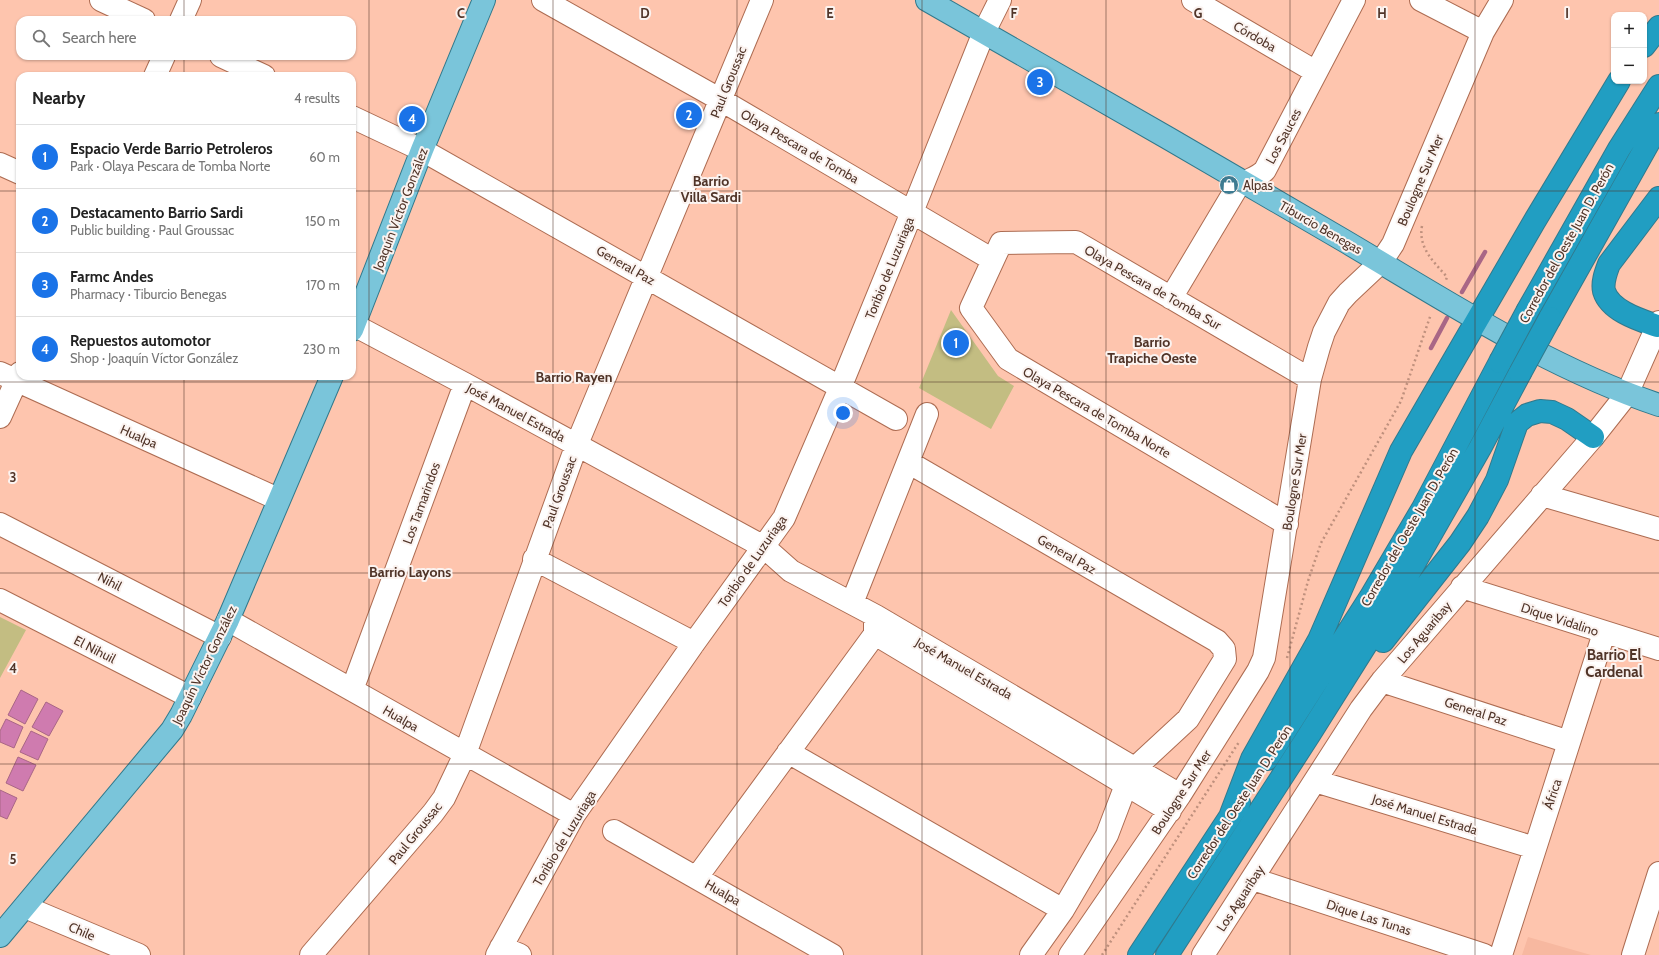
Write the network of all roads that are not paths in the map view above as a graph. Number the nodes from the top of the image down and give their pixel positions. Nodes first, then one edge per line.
1 (101, 0) edge
2 (190, 0) edge
3 (484, 0) edge
4 (543, 0) edge
5 (762, 0) edge
6 (927, 0) edge
7 (1000, 0) edge
8 (1193, 0) edge
9 (1354, 0) edge
10 (1421, 0) edge
11 (1502, 0) edge
12 (135, 16) edge
13 (183, 16) edge
14 (1659, 27) edge
15 (984, 32) junction
16 (1483, 32) junction
17 (1647, 42) edge
18 (162, 60) edge
19 (230, 60) edge
20 (157, 72) edge
21 (255, 72) edge
22 (1316, 72) junction
23 (1617, 84) edge
24 (1659, 86) edge
25 (721, 100) junction
26 (356, 119) edge
27 (1659, 124) edge
28 (422, 150) junction
29 (0, 164) edge
30 (16, 171) edge
31 (1244, 182) junction
32 (1659, 198) edge
33 (912, 212) junction
34 (993, 260) junction
35 (1381, 262) junction
36 (647, 277) junction
37 (1171, 298) junction
38 (356, 318) edge
39 (1477, 319) junction
40 (1658, 324) edge
41 (356, 328) edge
42 (12, 376) edge
43 (1310, 379) junction
44 (21, 380) edge
45 (330, 380) edge
46 (465, 384) junction
47 (840, 388) junction
48 (1627, 394) junction
49 (1659, 405) edge
50 (927, 414) dead end
51 (0, 417) edge
52 (896, 420) dead end
53 (1593, 437) junction
54 (577, 444) junction
55 (908, 462) junction
56 (1542, 496) junction
57 (278, 499) junction
58 (0, 524) edge
59 (1287, 524) junction
60 (1659, 529) edge
61 (764, 547) junction
62 (534, 559) junction
63 (1462, 588) junction
64 (0, 600) edge
65 (852, 603) junction
66 (875, 625) junction
67 (224, 629) junction
68 (1604, 633) junction
69 (694, 643) junction
70 (1659, 649) edge
71 (1382, 681) junction
72 (352, 690) junction
73 (190, 697) junction
74 (1309, 735) junction
75 (1569, 742) junction
76 (788, 752) junction
77 (465, 754) junction
78 (1130, 777) junction
79 (1315, 780) junction
80 (1175, 803) junction
81 (1231, 814) junction
82 (574, 815) junction
83 (614, 831) dead end
84 (1535, 848) junction
85 (1659, 872) edge
86 (697, 877) junction
87 (1253, 879) junction
88 (25, 907) junction
89 (1063, 910) junction
90 (0, 936) edge
91 (506, 952) edge
92 (139, 955) edge
93 (311, 955) edge
94 (832, 955) edge
95 (1030, 955) edge
96 (1070, 955) edge
97 (1139, 955) edge
98 (1167, 955) edge
99 (1203, 955) edge
100 (1484, 955) edge
101 (1501, 955) edge
102 (1633, 955) edge

1 - 12 street
2 - 13 street
3 - 28 main road, Joaquín Víctor González
4 - 25 street, Olaya Pescara de Tomba
5 - 25 street, Paul Groussac
6 - 15 main road, Tiburcio Benegas
7 - 15 street, Toribio de Luzuriaga
8 - 22 street, Córdoba
9 - 22 street, Los Sauces
10 - 16 street
11 - 16 street, Boulogne Sur Mer
14 - 17 highway
15 - 31 main road, Tiburcio Benegas
15 - 33 street, Toribio de Luzuriaga
16 - 35 street, Boulogne Sur Mer
18 - 20 street
19 - 21 street
22 - 31 street, Los Sauces
23 - 39 highway
24 - 81 highway, Corredor del Oeste Juan D. Perón, bridge
25 - 33 street, Olaya Pescara de Tomba
25 - 36 street, Paul Groussac
26 - 28 street, General Paz
27 - 74 highway, Corredor del Oeste Juan D. Perón, bridge
28 - 36 street, General Paz
28 - 38 main road, Joaquín Víctor González
29 - 30 street
31 - 35 main road, Tiburcio Benegas
31 - 37 street, Los Sauces
32 - 40 highway
33 - 34 street, Olaya Pescara de Tomba
33 - 47 street, Toribio de Luzuriaga
34 - 37 street, Olaya Pescara de Tomba Sur
34 - 59 street, Olaya Pescara de Tomba Norte
35 - 39 main road, Tiburcio Benegas
35 - 43 street, Boulogne Sur Mer
36 - 47 street, General Paz
36 - 54 street, Paul Groussac
37 - 43 street, Olaya Pescara de Tomba Sur
39 - 48 main road, Tiburcio Benegas
39 - 81 highway
40 - 48 street, Los Aguaribay
41 - 46 street, José Manuel Estrada
42 - 51 street
43 - 59 street, Boulogne Sur Mer
44 - 57 street, Hualpa
45 - 57 main road, Joaquín Víctor González
46 - 54 street, José Manuel Estrada
46 - 72 street, Los Tamarindos
47 - 52 street, General Paz
47 - 61 street, Toribio de Luzuriaga
48 - 49 main road, Tiburcio Benegas
48 - 53 street, Los Aguaribay
50 - 55 street
53 - 56 street, Los Aguaribay
53 - 74 highway
54 - 61 street, José Manuel Estrada
54 - 62 street, Paul Groussac
55 - 65 street
55 - 78 street, General Paz
56 - 60 street
56 - 63 street, Los Aguaribay
57 - 67 main road, Joaquín Víctor González
58 - 67 street, Nihil
59 - 80 street, Boulogne Sur Mer
61 - 65 street, José Manuel Estrada
61 - 69 street, Toribio de Luzuriaga
62 - 69 street
62 - 77 street, Paul Groussac
63 - 68 street, Dique Vidalino
63 - 71 street, Los Aguaribay
64 - 73 street, El Nihuil
65 - 66 street, José Manuel Estrada
66 - 76 street
66 - 78 street, José Manuel Estrada
67 - 72 street, Hualpa
67 - 73 main road, Joaquín Víctor González
68 - 70 street, Dique Vidalino
68 - 75 street, África
69 - 82 street, Toribio de Luzuriaga
71 - 75 street, General Paz
71 - 79 street, Los Aguaribay
72 - 77 street, Hualpa
73 - 88 main road, Joaquín Víctor González
74 - 98 highway, Corredor del Oeste Juan D. Perón
75 - 84 street, África
76 - 86 street
76 - 89 street
77 - 82 street, Hualpa
77 - 93 street, Paul Groussac
78 - 80 street, José Manuel Estrada
78 - 89 street
79 - 84 street, José Manuel Estrada
79 - 87 street, Los Aguaribay
80 - 96 street, Boulogne Sur Mer
81 - 97 highway, Corredor del Oeste Juan D. Perón
82 - 91 street, Toribio de Luzuriaga
83 - 86 street, Hualpa
84 - 101 street, África
85 - 102 street
86 - 94 street, Hualpa
87 - 99 street, Los Aguaribay
87 - 100 street, Dique Las Tunas
88 - 90 main road, Joaquín Víctor González
88 - 92 street, Chile
89 - 95 street

